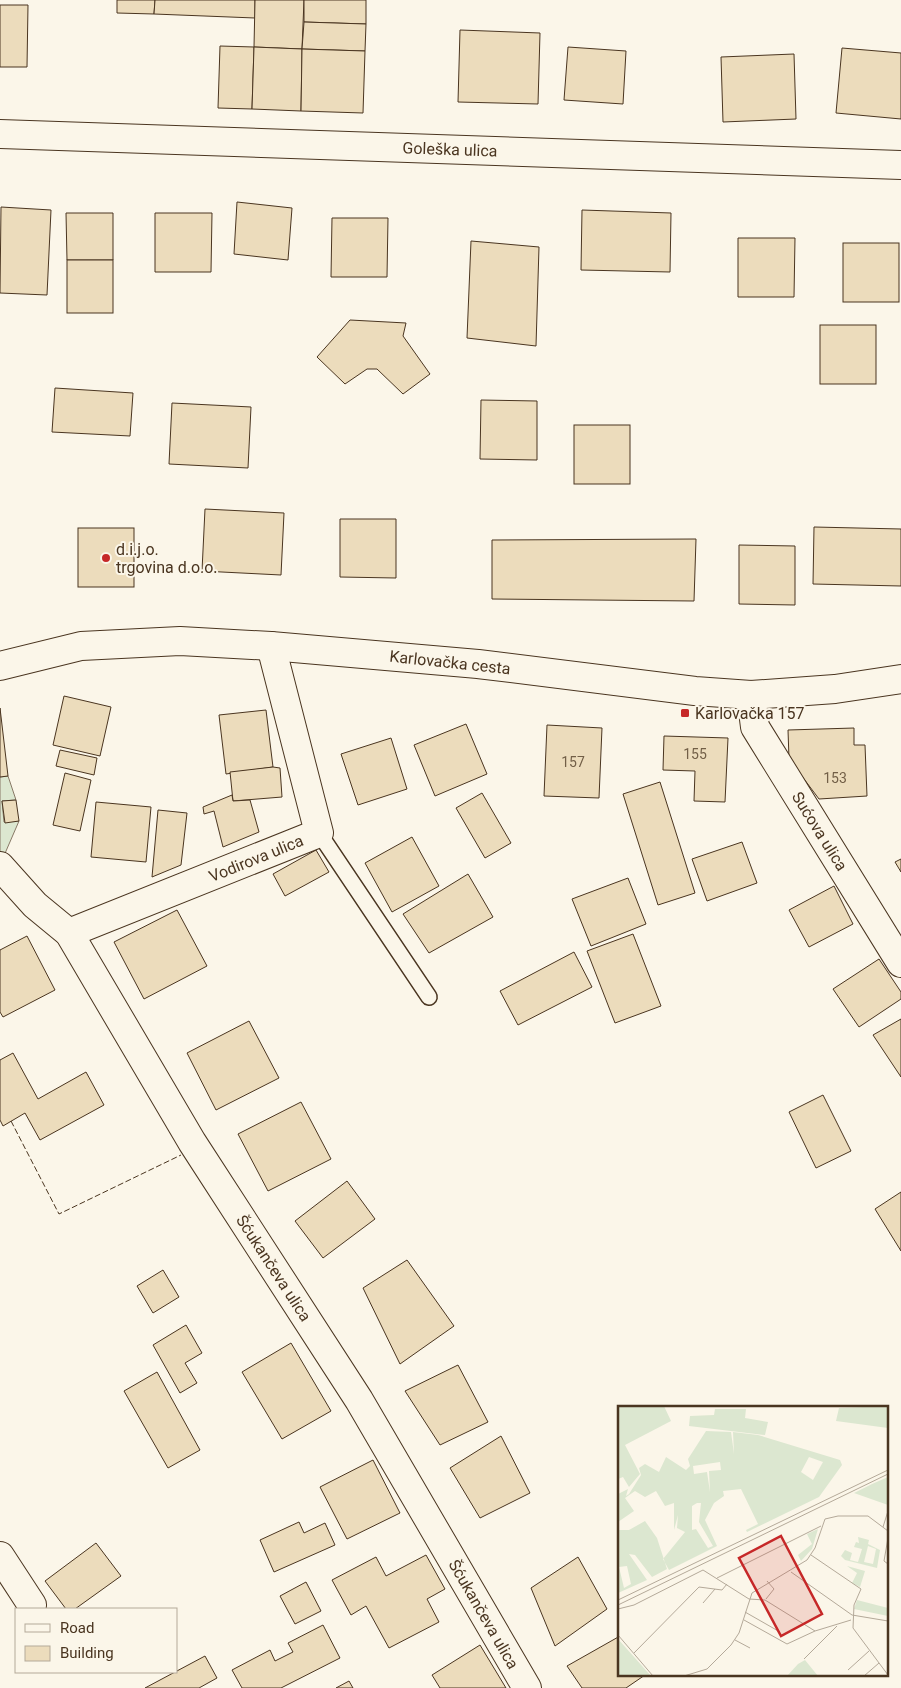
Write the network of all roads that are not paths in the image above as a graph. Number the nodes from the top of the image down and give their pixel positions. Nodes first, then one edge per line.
1 (0, 134) edge
2 (901, 165) edge
3 (271, 646) junction
4 (0, 666) edge
5 (901, 679) edge
6 (751, 694) junction
7 (319, 833) junction
8 (0, 866) edge
9 (69, 934) junction
10 (901, 964) edge
11 (429, 998) dead end
12 (0, 1556) edge
13 (32, 1605) dead end
14 (527, 1688) edge

1 - 2 street, Goleška ulica
3 - 4 street, Karlovačka cesta
3 - 6 street, Karlovačka cesta
3 - 7 street, Vodirova ulica
5 - 6 street, Karlovačka cesta
6 - 10 street, Sućova ulica
7 - 9 street, Vodirova ulica
7 - 11 lane
8 - 9 street, Šćukančeva ulica
9 - 14 street, Šćukančeva ulica
12 - 13 street

